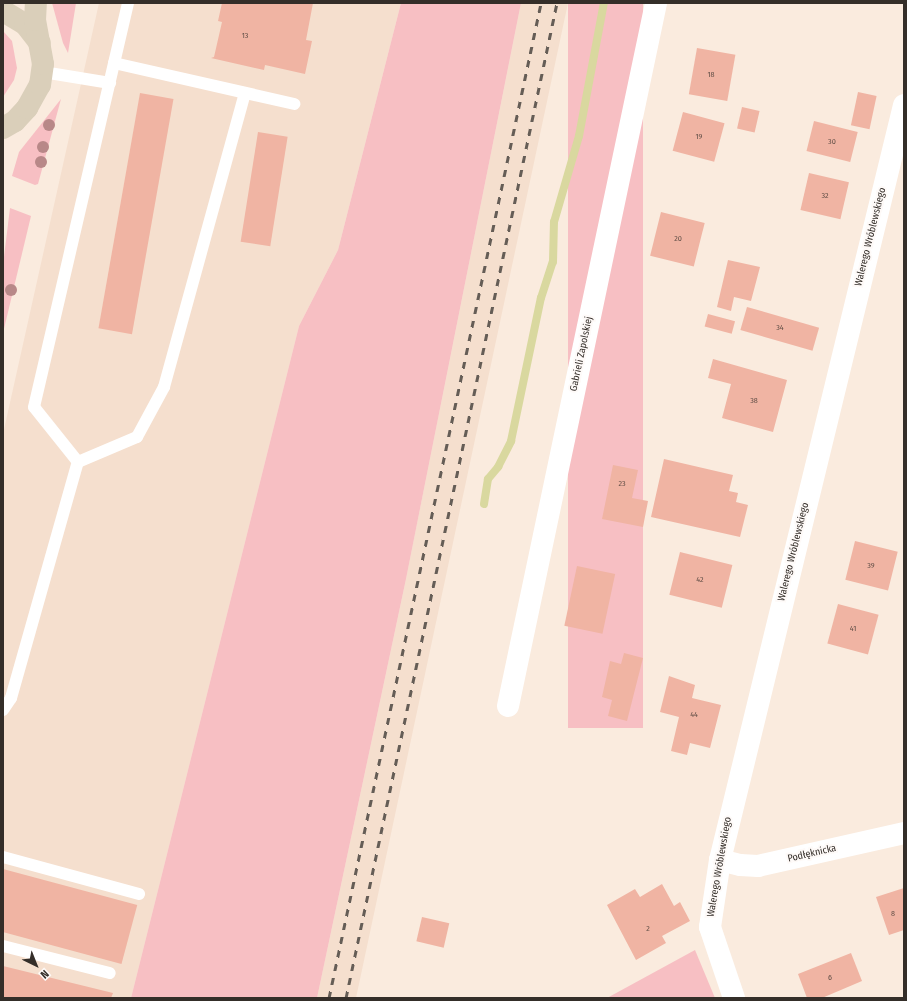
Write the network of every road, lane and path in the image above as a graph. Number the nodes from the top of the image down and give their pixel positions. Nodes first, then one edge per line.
1 (36, 3) edge
2 (128, 3) edge
3 (656, 3) edge
4 (3, 11) edge
5 (40, 43) junction
6 (114, 63) junction
7 (43, 72) junction
8 (110, 83) junction
9 (245, 93) junction
10 (294, 104) dead end
11 (904, 105) edge
12 (9, 125) edge
13 (3, 142) edge
14 (78, 462) junction
15 (508, 706) dead end
16 (3, 710) edge
17 (904, 833) edge
18 (3, 857) edge
19 (720, 860) junction
20 (139, 894) dead end
21 (3, 946) edge
22 (110, 973) dead end
23 (734, 998) edge

1 - 5 street
2 - 6 lane
3 - 15 street, Gabrieli Zapolskiej
4 - 5 street
5 - 7 street
6 - 8 lane
6 - 9 lane
7 - 8 lane
7 - 12 street
8 - 14 lane
9 - 10 lane
9 - 14 lane
11 - 19 street, Walerego Wróblewskiego
12 - 13 street
14 - 16 lane
17 - 19 street, Podłęknicka
18 - 20 lane
19 - 23 street, Walerego Wróblewskiego
21 - 22 lane

